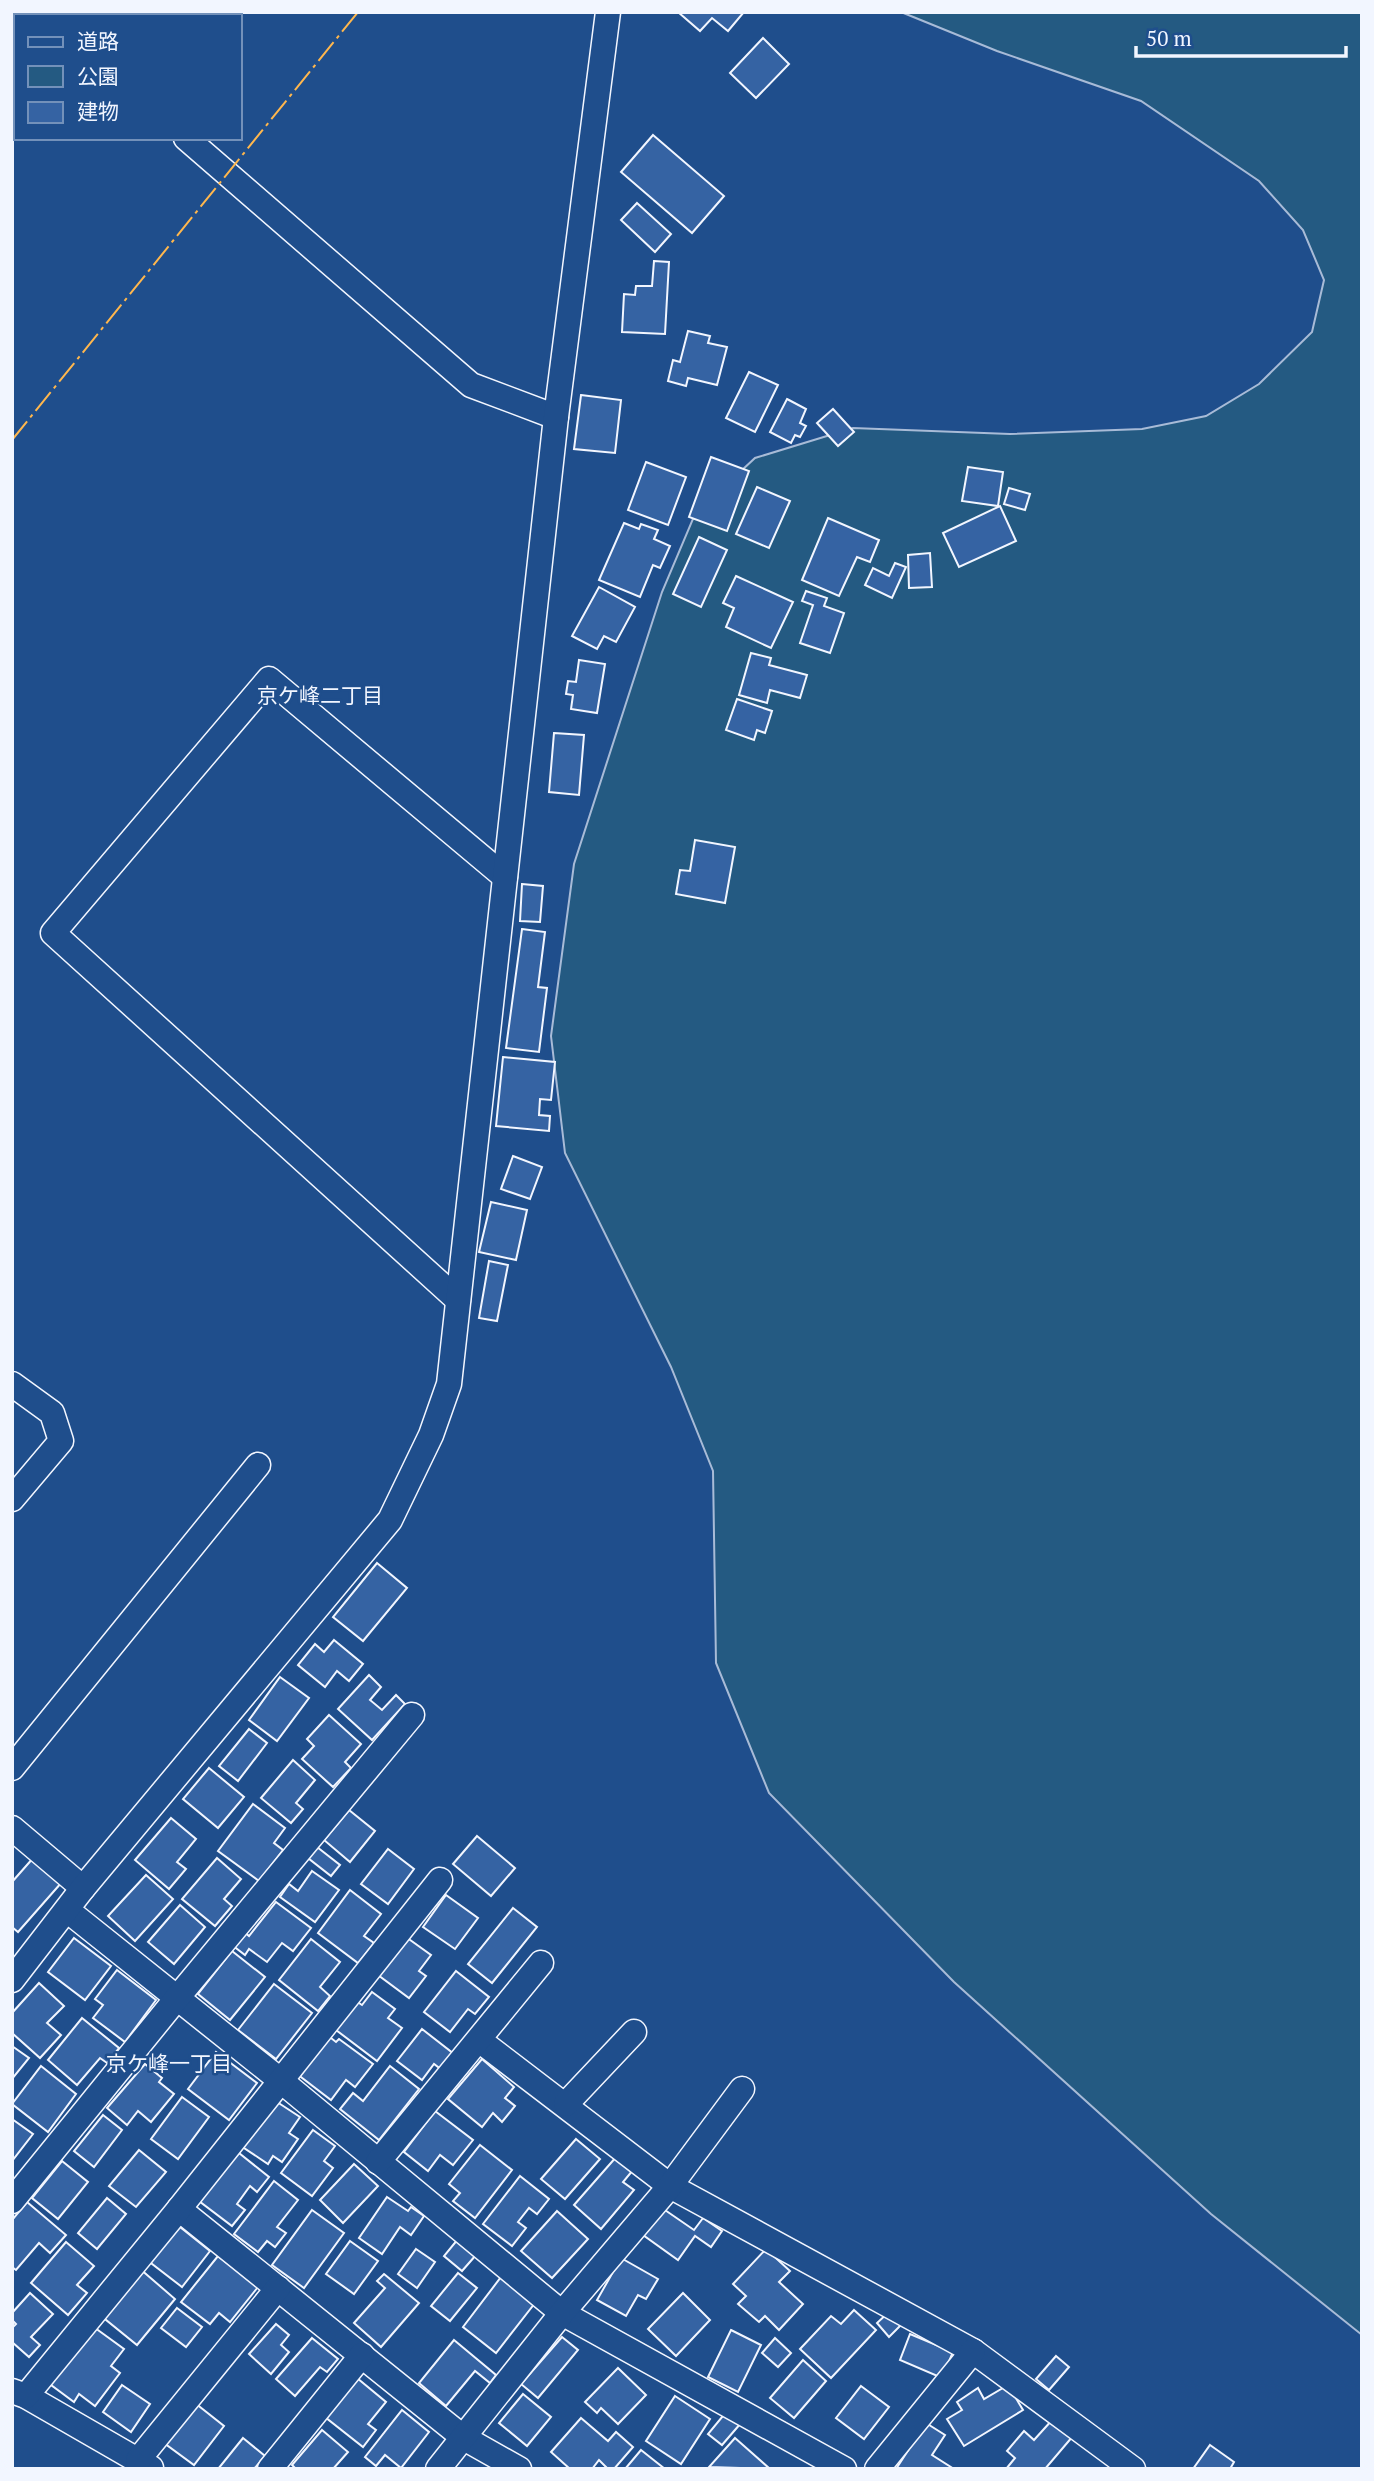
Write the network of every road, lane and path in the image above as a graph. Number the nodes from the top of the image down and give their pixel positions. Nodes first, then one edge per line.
1 (608, 12) edge
2 (188, 140) edge
3 (556, 417) junction
4 (505, 877) junction
5 (458, 1300) junction
6 (12, 1384) edge
7 (258, 1465) dead end
8 (12, 1499) edge
9 (412, 1715) dead end
10 (12, 1768) edge
11 (12, 1828) edge
12 (440, 1880) dead end
13 (83, 1888) junction
14 (67, 1910) junction
15 (541, 1964) dead end
16 (12, 1980) edge
17 (177, 1998) junction
18 (634, 2032) dead end
19 (479, 2040) junction
20 (280, 2080) junction
21 (742, 2089) dead end
22 (566, 2104) junction
23 (378, 2162) junction
24 (670, 2186) junction
25 (12, 2201) edge
26 (179, 2209) junction
27 (278, 2288) junction
28 (562, 2313) junction
29 (973, 2351) junction
30 (362, 2356) junction
31 (19, 2393) edge
32 (464, 2438) junction
33 (145, 2464) edge
34 (270, 2469) edge
35 (438, 2469) edge
36 (519, 2469) edge
37 (844, 2469) edge
38 (877, 2469) edge
39 (1133, 2469) edge

1 - 3 street
2 - 3 street
3 - 4 street
4 - 5 street
4 - 5 street
5 - 13 street
6 - 8 street
7 - 10 street
9 - 17 street
11 - 13 street
12 - 20 street
13 - 14 street
14 - 16 street
14 - 17 street
15 - 19 street
17 - 20 street
17 - 25 street
18 - 22 street
19 - 22 street
19 - 23 street
20 - 23 street
20 - 26 street
21 - 24 street
22 - 24 street
23 - 28 street
24 - 28 street
24 - 29 street
26 - 27 street
26 - 31 street
27 - 30 street
27 - 33 street
28 - 32 street
28 - 37 street
29 - 38 street
29 - 39 street
30 - 32 street
30 - 34 street
31 - 33 street
32 - 35 street
32 - 36 street

